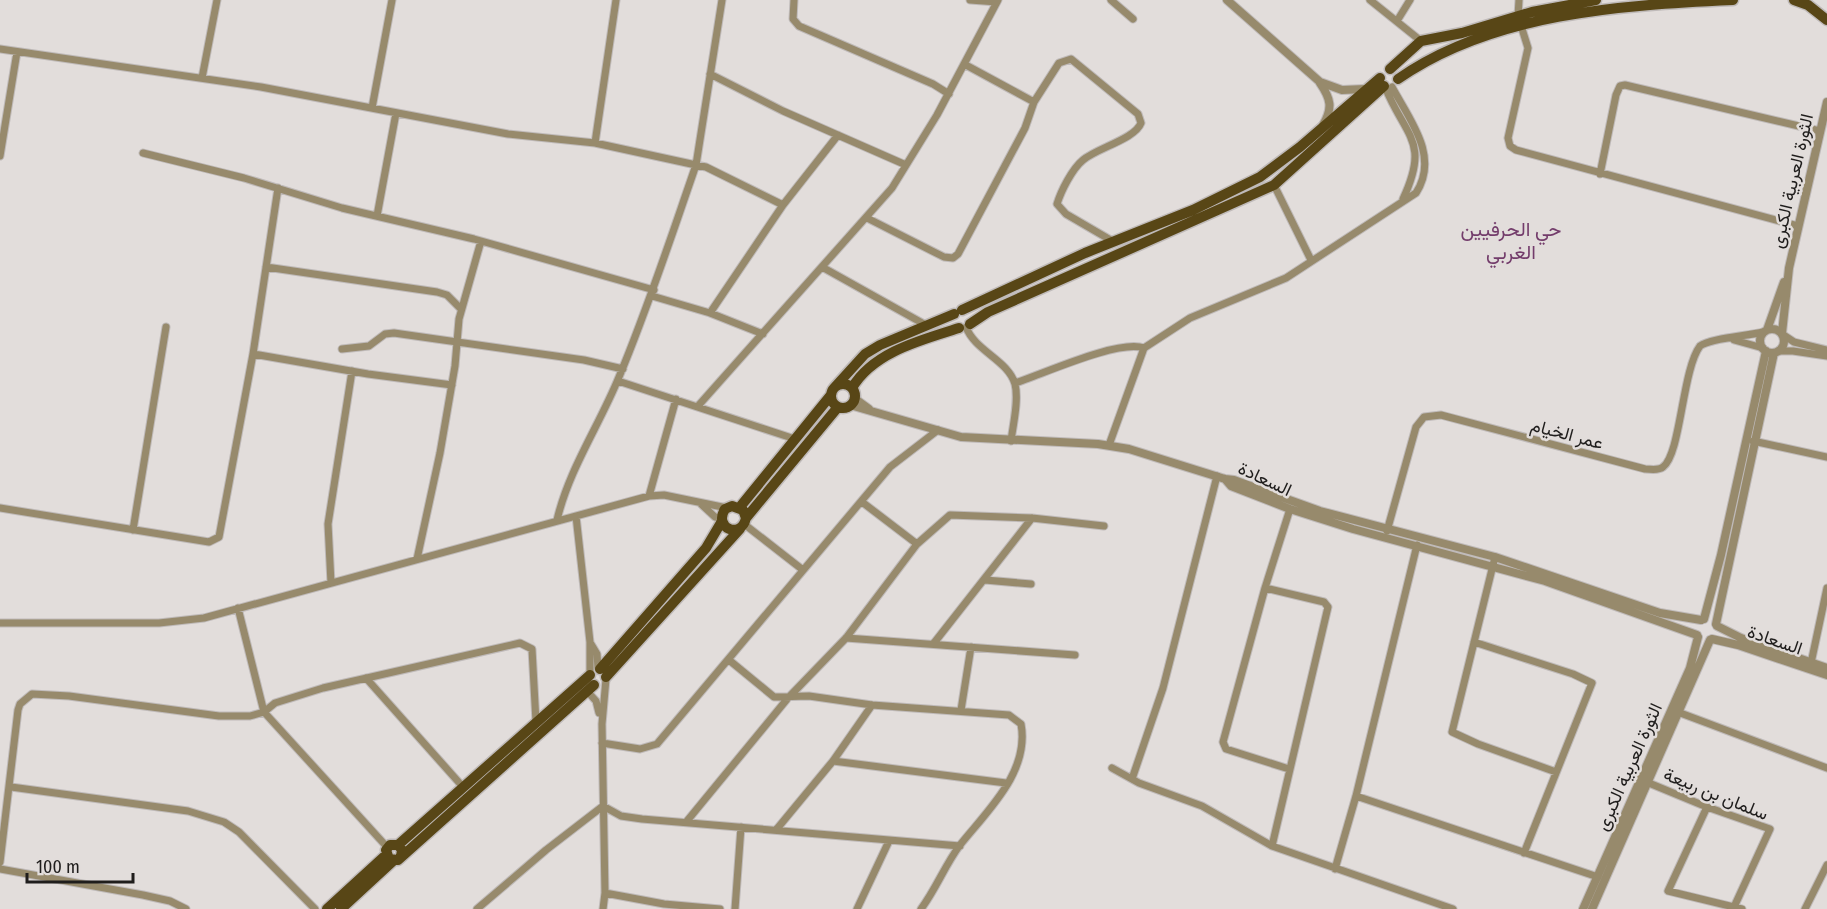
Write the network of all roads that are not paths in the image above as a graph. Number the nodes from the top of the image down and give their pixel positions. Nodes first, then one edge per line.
1 (217, 0) edge
2 (392, 0) edge
3 (616, 0) edge
4 (722, 0) edge
5 (794, 0) edge
6 (970, 0) edge
7 (1111, 0) edge
8 (1227, 0) edge
9 (1370, 0) edge
10 (1410, 0) edge
11 (1520, 0) edge
12 (1596, 0) edge
13 (1733, 0) edge
14 (1794, 0) edge
15 (1816, 0) edge
16 (998, 1) edge
17 (1825, 18) edge
18 (1133, 19) dead end
19 (1396, 21) junction
20 (1520, 21) junction
21 (1416, 44) junction
22 (0, 49) edge
23 (17, 52) junction
24 (964, 64) junction
25 (1423, 64) junction
26 (710, 74) junction
27 (202, 78) junction
28 (1320, 82) junction
29 (1388, 83) junction
30 (1365, 89) junction
31 (949, 94) junction
32 (1034, 102) junction
33 (1827, 102) edge
34 (372, 108) junction
35 (396, 113) junction
36 (1321, 128) junction
37 (1820, 131) junction
38 (838, 135) junction
39 (595, 143) junction
40 (143, 153) dead end
41 (0, 156) edge
42 (696, 165) junction
43 (906, 165) junction
44 (1600, 174) junction
45 (1274, 185) junction
46 (278, 188) junction
47 (783, 205) junction
48 (377, 216) junction
49 (867, 218) junction
50 (1798, 226) junction
51 (482, 241) junction
52 (1114, 242) junction
53 (1311, 260) junction
54 (266, 267) junction
55 (822, 267) junction
56 (1789, 268) junction
57 (653, 293) junction
58 (461, 309) junction
59 (958, 312) junction
60 (710, 313) junction
61 (924, 324) junction
62 (965, 326) junction
63 (166, 327) dead end
64 (1765, 331) junction
65 (763, 334) junction
66 (1782, 334) junction
67 (1732, 339) junction
68 (457, 342) junction
69 (1144, 348) junction
70 (342, 349) dead end
71 (1827, 350) edge
72 (1770, 351) junction
73 (253, 354) junction
74 (1827, 356) edge
75 (623, 369) junction
76 (352, 371) junction
77 (618, 381) junction
78 (1015, 383) junction
79 (452, 385) junction
80 (832, 391) junction
81 (852, 397) junction
82 (676, 399) junction
83 (698, 406) junction
84 (838, 406) junction
85 (938, 430) junction
86 (795, 439) junction
87 (1751, 440) junction
88 (1011, 441) junction
89 (1108, 446) junction
90 (1827, 457) edge
91 (1221, 478) junction
92 (649, 496) junction
93 (862, 502) junction
94 (701, 504) junction
95 (740, 507) junction
96 (0, 508) edge
97 (1290, 509) junction
98 (576, 516) junction
99 (723, 516) junction
100 (1032, 518) junction
101 (557, 520) junction
102 (744, 524) junction
103 (1104, 526) dead end
104 (133, 530) junction
105 (1387, 531) junction
106 (917, 544) junction
107 (1417, 545) junction
108 (417, 559) junction
109 (1494, 561) junction
110 (803, 570) junction
111 (985, 580) junction
112 (331, 583) junction
113 (1031, 584) dead end
114 (1265, 588) junction
115 (1827, 588) edge
116 (238, 608) junction
117 (1702, 620) junction
118 (0, 623) edge
119 (1717, 625) junction
120 (1698, 636) junction
121 (846, 638) junction
122 (1711, 640) junction
123 (1474, 642) junction
124 (934, 643) junction
125 (971, 647) junction
126 (1075, 654) dead end
127 (729, 660) junction
128 (1811, 663) junction
129 (1827, 668) edge
130 (1827, 675) edge
131 (596, 677) junction
132 (366, 678) junction
133 (788, 698) junction
134 (872, 705) junction
135 (962, 710) junction
136 (1675, 711) junction
137 (264, 712) junction
138 (536, 722) junction
139 (602, 724) junction
140 (602, 743) junction
141 (833, 761) junction
142 (1112, 768) dead end
143 (1827, 768) edge
144 (1289, 769) junction
145 (1556, 772) junction
146 (1132, 779) junction
147 (1645, 781) junction
148 (1006, 783) junction
149 (463, 787) junction
150 (11, 788) junction
151 (1356, 796) junction
152 (603, 806) junction
153 (1707, 807) junction
154 (687, 821) junction
155 (741, 827) junction
156 (776, 830) junction
157 (889, 841) junction
158 (960, 846) junction
159 (1272, 846) junction
160 (393, 853) junction
161 (1524, 853) junction
162 (0, 862) edge
163 (1827, 865) edge
164 (0, 869) edge
165 (1335, 869) junction
166 (1598, 877) junction
167 (605, 893) junction
168 (664, 906) edge
169 (1734, 907) junction
170 (186, 909) edge
171 (315, 909) edge
172 (327, 909) edge
173 (341, 909) edge
174 (477, 909) edge
175 (603, 909) edge
176 (720, 909) edge
177 (735, 909) edge
178 (857, 909) edge
179 (921, 909) edge
180 (1453, 909) edge
181 (1583, 909) edge
182 (1592, 909) edge
183 (1742, 909) edge
184 (1805, 909) edge

1 - 27 street
2 - 34 street
3 - 39 street
4 - 26 street
5 - 31 street
6 - 16 street
7 - 18 street
8 - 28 street
9 - 19 street
10 - 19 street
11 - 20 street
12 - 20 main road
13 - 20 main road
14 - 17 main road
15 - 17 main road
16 - 24 street
19 - 21 street
20 - 21 main road
20 - 25 main road
20 - 44 street
21 - 25 main road
21 - 25 main road
21 - 29 main road
22 - 23 street
23 - 27 street
23 - 41 street
24 - 31 street
24 - 32 street
25 - 29 main road
26 - 38 street
26 - 42 street
27 - 34 street
28 - 30 street
28 - 36 street
29 - 30 main road
29 - 45 main road
29 - 53 street
30 - 36 main road
31 - 43 street
32 - 49 street
32 - 52 street
33 - 37 street, الثورة العربية الكبرى
34 - 35 street
35 - 39 street
35 - 48 street
36 - 52 main road
37 - 44 street
37 - 50 street, الثورة العربية الكبرى
38 - 43 street
38 - 47 street
39 - 42 street
40 - 46 street
42 - 47 street
42 - 57 street
43 - 49 street
44 - 50 street
45 - 53 street
45 - 62 main road
46 - 48 street
46 - 54 street
47 - 60 street
48 - 51 street
49 - 55 street
50 - 56 street, الثورة العربية الكبرى
51 - 57 street
51 - 58 street
52 - 59 main road
53 - 69 street
54 - 58 street
54 - 73 street
55 - 61 street
55 - 65 street
56 - 64 street, الثورة العربية الكبرى
56 - 66 street, الثورة العربية الكبرى
57 - 60 street
57 - 75 street
58 - 68 street
59 - 61 main road
59 - 62 main road
59 - 62 main road
60 - 65 street
61 - 80 main road
62 - 78 street
62 - 81 main road
63 - 104 street
64 - 66 street
64 - 67 street, عمر الخيام
64 - 72 street
65 - 83 street
66 - 71 street
66 - 72 street
67 - 72 street, عمر الخيام
67 - 105 street, عمر الخيام
68 - 70 street
68 - 75 street
68 - 79 street
69 - 78 street
69 - 89 street
72 - 74 street, عمر الخيام
72 - 87 street
73 - 76 street
73 - 104 street
75 - 77 street
76 - 79 street
76 - 112 street
77 - 82 street
77 - 101 street
78 - 88 street
79 - 108 street
80 - 81 main road
80 - 84 main road
80 - 86 main road
81 - 84 main road
81 - 85 street
82 - 83 street
82 - 92 street
83 - 86 street
84 - 102 main road
85 - 88 street
85 - 93 street
86 - 95 main road
87 - 90 street
87 - 117 street
87 - 119 street
88 - 89 street
89 - 91 street
91 - 97 street, السعادة
91 - 105 street, السعادة
91 - 146 street
92 - 94 street
92 - 98 street
93 - 106 street
93 - 110 street
94 - 99 street
94 - 99 street
95 - 99 main road
95 - 102 main road
96 - 104 street
97 - 107 street, السعادة
97 - 114 street
98 - 101 street
98 - 131 street
99 - 102 main road
99 - 131 main road
100 - 103 street
100 - 106 street
100 - 111 street
101 - 108 street
102 - 110 street
102 - 131 main road
105 - 109 street, السعادة
106 - 121 street
107 - 109 street, السعادة
107 - 151 street
108 - 112 street
109 - 117 street, السعادة
109 - 120 street, السعادة
109 - 123 street
110 - 127 street
111 - 113 street
111 - 124 street
112 - 116 street
114 - 144 street
114 - 144 street
115 - 128 street
116 - 118 street
116 - 137 street
117 - 119 street
117 - 120 street
119 - 122 street
119 - 128 street, السعادة
120 - 122 street
120 - 136 street, الثورة العربية الكبرى
121 - 124 street
121 - 133 street
122 - 130 street, السعادة
122 - 136 street, الثورة العربية الكبرى
123 - 145 street
123 - 145 street
124 - 125 street
125 - 126 street
125 - 135 street
127 - 133 street
127 - 140 street
128 - 129 street, السعادة
131 - 138 main road
131 - 139 street
131 - 139 street
131 - 160 main road
132 - 137 street
132 - 138 street
132 - 149 street
133 - 134 street
133 - 154 street
134 - 135 street
134 - 141 street
135 - 148 street
136 - 143 street
136 - 147 street, الثورة العربية الكبرى
137 - 150 street
137 - 160 street
138 - 149 main road
139 - 140 street
140 - 152 street
141 - 148 street
141 - 156 street
142 - 146 street
144 - 159 street
145 - 161 street
146 - 159 street
147 - 153 street, سلمان بن ربيعة
147 - 166 street, الثورة العربية الكبرى
147 - 182 street, الثورة العربية الكبرى
148 - 158 street
149 - 160 main road
150 - 162 street
150 - 171 street
151 - 161 street
151 - 165 street
152 - 154 street
152 - 167 street
152 - 174 street
153 - 169 street, سلمان بن ربيعة
153 - 169 street
154 - 155 street
155 - 156 street
155 - 177 street
156 - 157 street
157 - 158 street
157 - 178 street
158 - 179 street
159 - 165 street
160 - 172 main road
160 - 173 main road
161 - 166 street
163 - 184 street
164 - 170 street
165 - 180 street
166 - 181 street, الثورة العربية الكبرى
167 - 168 street
167 - 175 street
168 - 176 street
169 - 183 street

